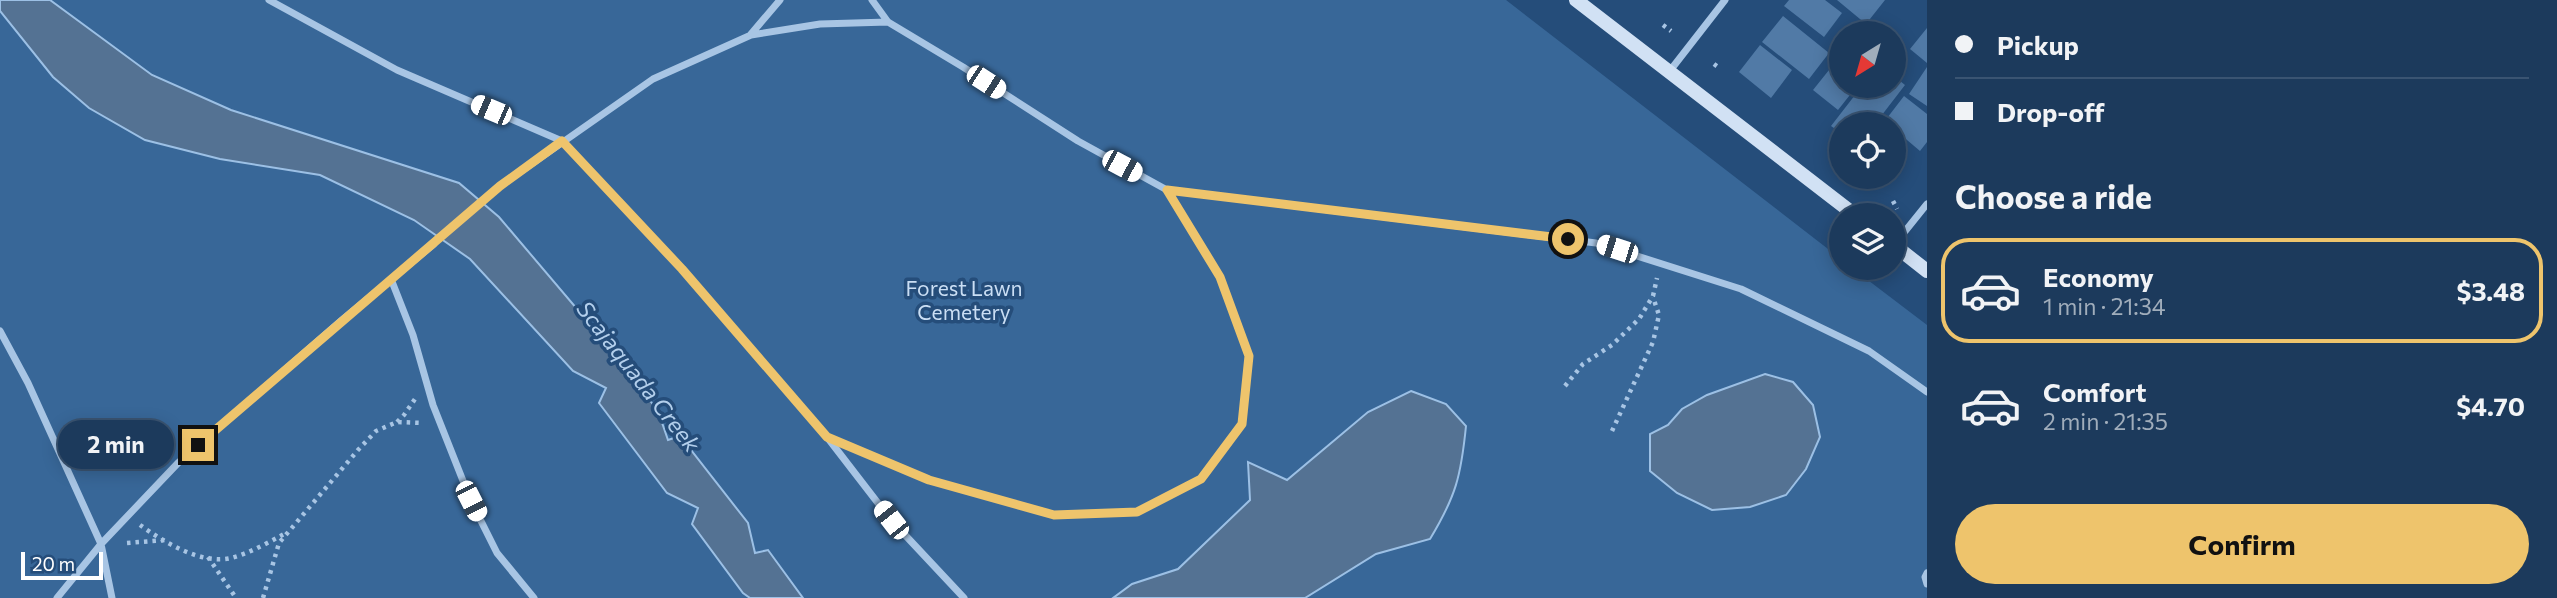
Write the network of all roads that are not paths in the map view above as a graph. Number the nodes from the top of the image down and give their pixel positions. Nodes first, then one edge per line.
1 (269, 0) edge
2 (780, 0) edge
3 (872, 0) edge
4 (1576, 0) edge
5 (1726, 0) edge
6 (888, 22) junction
7 (751, 35) junction
8 (1670, 72) junction
9 (562, 141) junction
10 (500, 186) joint
11 (1167, 190) junction
12 (1839, 203) edge
13 (1927, 204) edge
14 (1906, 230) edge
15 (434, 244) joint
16 (1906, 254) edge
17 (1927, 271) edge
18 (391, 279) junction
19 (0, 331) edge
20 (1927, 392) edge
21 (827, 437) junction
22 (101, 544) junction
23 (1927, 573) edge
24 (1927, 584) edge
25 (57, 598) edge
26 (112, 598) edge
27 (534, 598) edge
28 (964, 598) edge

1 - 9 street
2 - 7 street
3 - 6 street
4 - 8 street
5 - 8 street
6 - 7 street
6 - 11 street
7 - 9 street
8 - 12 street
9 - 10 street
9 - 21 street
10 - 15 lane
11 - 20 street
11 - 21 street
13 - 14 street
15 - 18 street
16 - 17 street
18 - 22 street
18 - 27 street
19 - 22 street
21 - 28 street
22 - 25 street
22 - 26 street
23 - 24 street

